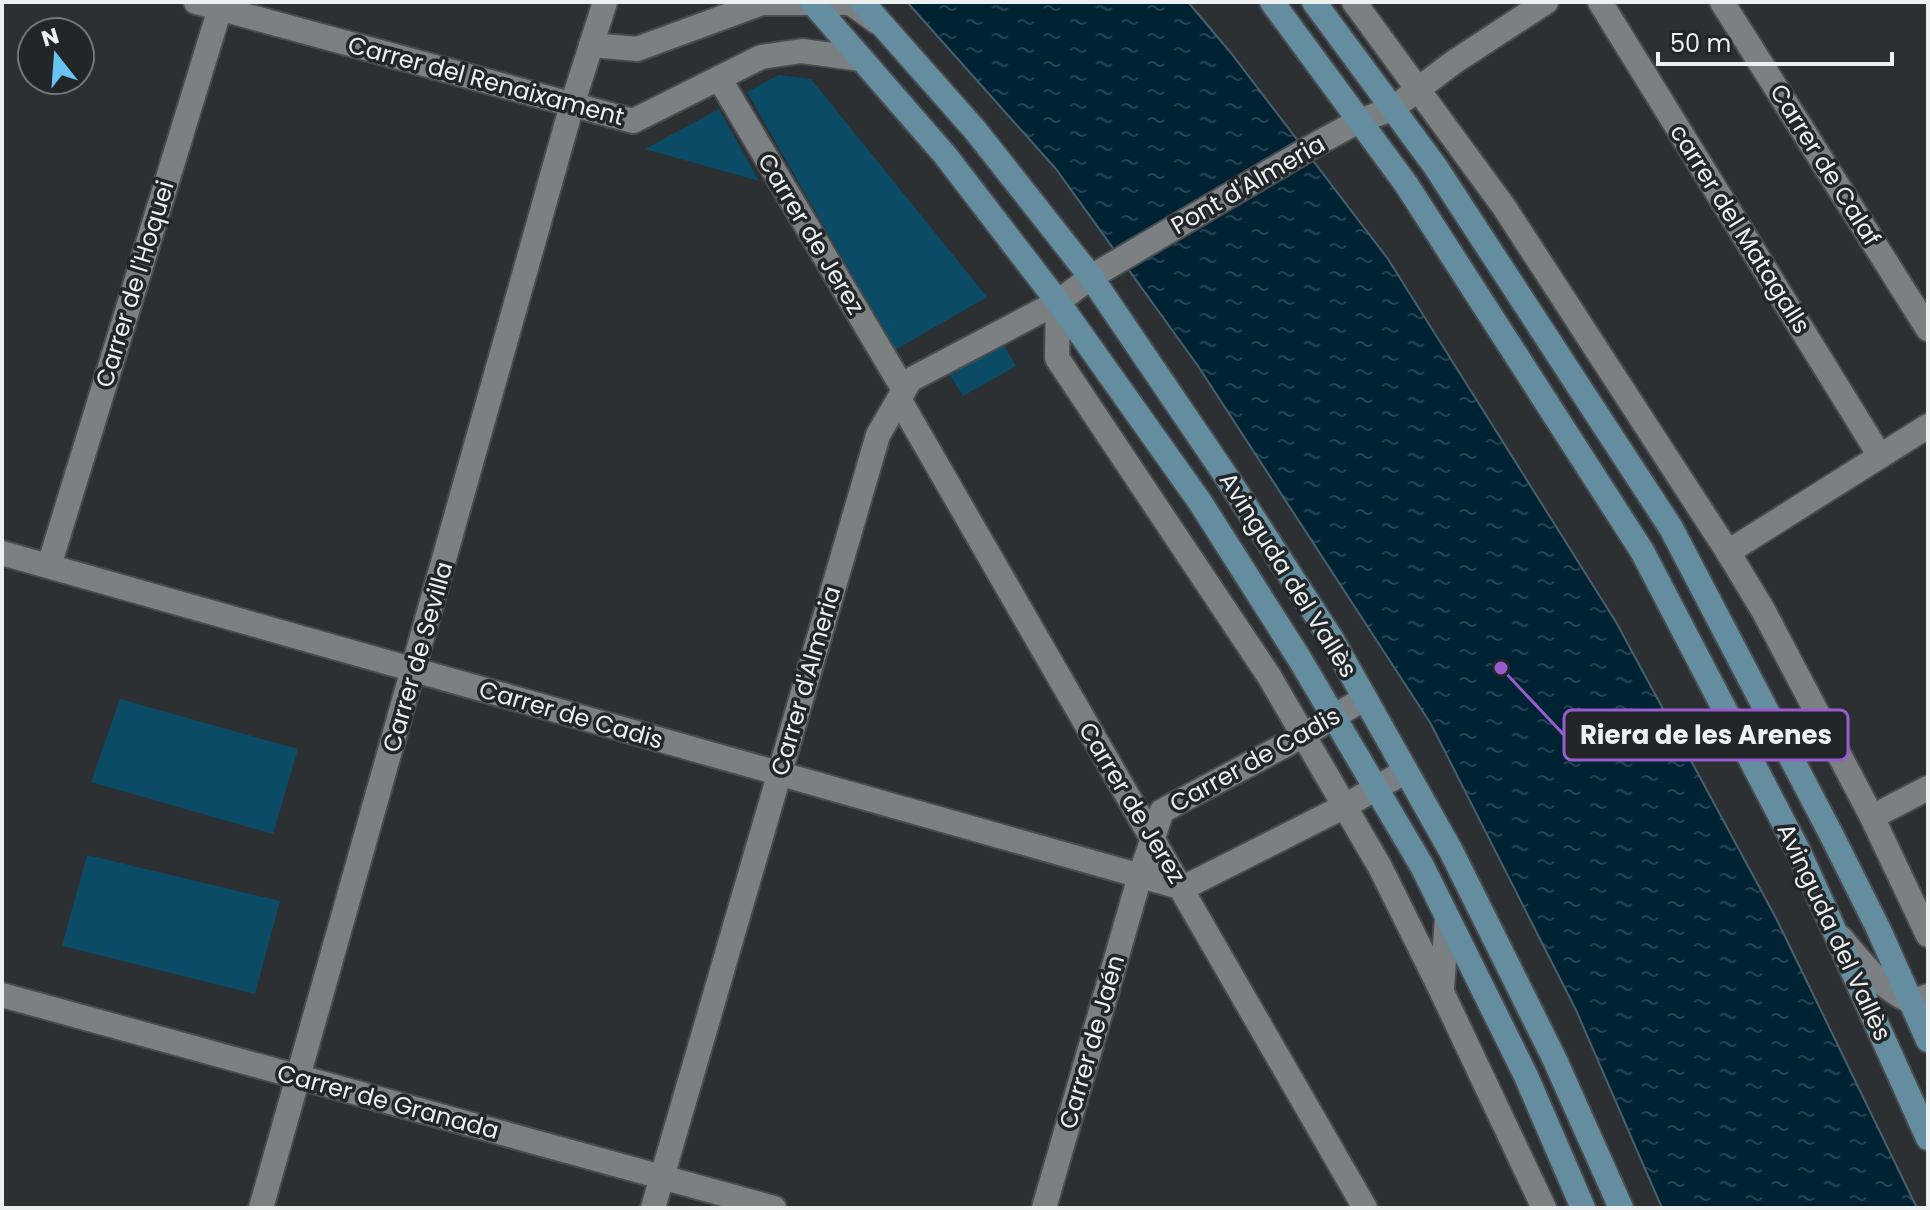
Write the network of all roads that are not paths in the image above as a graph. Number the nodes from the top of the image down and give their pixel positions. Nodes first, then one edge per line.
1 (196, 2) edge
2 (605, 2) edge
3 (812, 2) edge
4 (862, 2) edge
5 (1272, 2) edge
6 (1314, 2) edge
7 (1354, 2) edge
8 (1546, 2) edge
9 (1600, 2) edge
10 (1722, 2) edge
11 (221, 6) edge
12 (885, 29) junction
13 (591, 45) junction
14 (861, 59) junction
15 (719, 78) junction
16 (1419, 90) junction
17 (572, 105) junction
18 (1392, 109) junction
19 (1359, 121) junction
20 (1100, 273) junction
21 (1058, 302) junction
22 (1928, 329) edge
23 (901, 394) junction
24 (1928, 426) edge
25 (1880, 456) junction
26 (1728, 552) junction
27 (2, 553) edge
28 (49, 566) junction
29 (414, 670) junction
30 (1365, 698) junction
31 (1333, 716) junction
32 (1304, 735) junction
33 (1406, 771) junction
34 (778, 774) junction
35 (1375, 788) junction
36 (1928, 788) edge
37 (1345, 806) junction
38 (1872, 817) junction
39 (1152, 840) junction
40 (1140, 876) junction
41 (1183, 888) junction
42 (1447, 918) junction
43 (1928, 935) edge
44 (1840, 937) junction
45 (1441, 990) junction
46 (2, 995) edge
47 (1920, 999) edge
48 (1928, 1040) edge
49 (297, 1078) junction
50 (1928, 1138) edge
51 (662, 1177) junction
52 (261, 1208) edge
53 (653, 1208) edge
54 (774, 1208) edge
55 (1044, 1208) edge
56 (1365, 1208) edge
57 (1544, 1208) edge
58 (1583, 1208) edge
59 (1621, 1208) edge

1 - 11 street, Carrer del Renaixament
2 - 13 street
3 - 12 street
3 - 13 street
3 - 14 main road, Avinguda del Vallès
4 - 12 main road, Avinguda del Vallès
5 - 19 main road, Avinguda del Vallès
6 - 18 main road, Avinguda del Vallès
7 - 16 street
8 - 16 street
9 - 25 street, carrer del Matagalls
10 - 22 street, Carrer de Calaf
11 - 17 street, Carrer del Renaixament
11 - 28 street, Carrer de l'Hoquei
12 - 20 main road, Avinguda del Vallès
13 - 17 street
14 - 15 street, Carrer del Renaixament
14 - 21 main road, Avinguda del Vallès
15 - 17 street, Carrer del Renaixament
15 - 23 street, Carrer de Jerez
16 - 18 street
16 - 26 street
17 - 29 street, Carrer de Sevilla
18 - 19 street, Pont d'Almeria
18 - 47 main road, Avinguda del Vallès
19 - 20 street, Pont d'Almeria
19 - 44 main road, Avinguda del Vallès
20 - 21 street, Carrer d'Almeria
20 - 30 main road, Avinguda del Vallès
21 - 23 street, Carrer d'Almeria
21 - 31 main road, Avinguda del Vallès
21 - 32 street
23 - 34 street, Carrer d'Almeria
23 - 39 street, Carrer de Jerez
24 - 25 street
25 - 26 street
26 - 38 street
27 - 28 street, Carrer de Cadis
28 - 29 street, Carrer de Cadis
29 - 34 street, Carrer de Cadis
29 - 49 street, Carrer de Sevilla
30 - 31 street, Carrer de Cadis
30 - 33 main road, Avinguda del Vallès
31 - 32 street, Carrer de Cadis
31 - 35 main road, Avinguda del Vallès
32 - 37 street
32 - 39 street, Carrer de Cadis
33 - 35 street
33 - 59 main road, Avinguda del Vallès
34 - 40 street, Carrer de Cadis
34 - 51 street, Carrer d'Almeria
35 - 37 street
35 - 42 main road, Avinguda del Vallès
36 - 38 street
37 - 41 street
37 - 45 street
38 - 43 street
39 - 40 street, Carrer de Cadis
39 - 41 street, Carrer de Jerez
40 - 41 street, Carrer de Cadis
40 - 55 street, Carrer de Jaén
41 - 56 street, Carrer de Jerez
42 - 45 street
42 - 58 main road, Avinguda del Vallès
44 - 47 street
44 - 50 main road, Avinguda del Vallès
45 - 57 street
46 - 49 street, Carrer de Granada
47 - 48 main road, Avinguda del Vallès
49 - 51 street, Carrer de Granada
49 - 52 street, Carrer de Sevilla
51 - 53 street, Carrer d'Almeria
51 - 54 street, Carrer de Granada

